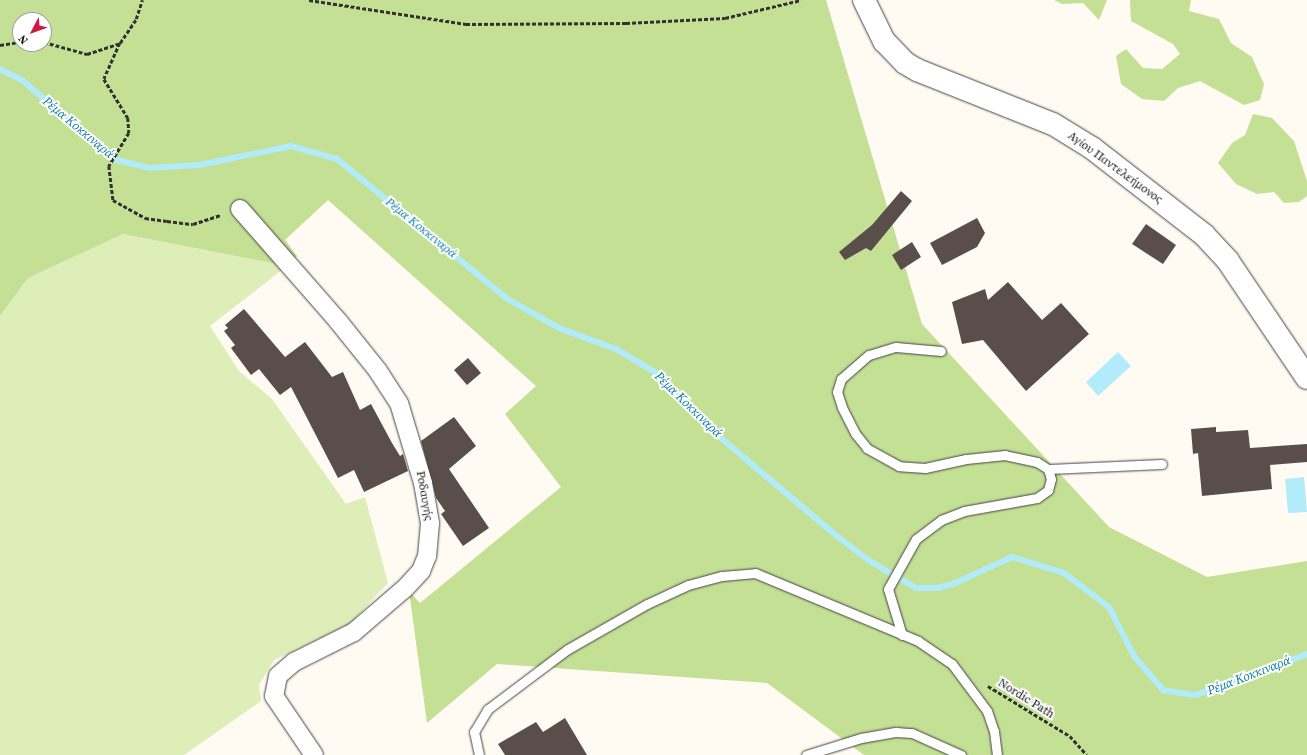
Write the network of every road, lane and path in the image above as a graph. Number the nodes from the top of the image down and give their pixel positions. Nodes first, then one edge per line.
1 (142, 0) edge
2 (309, 0) edge
3 (801, 0) edge
4 (864, 0) edge
5 (12, 43) edge
6 (120, 43) junction
7 (52, 44) edge
8 (0, 45) edge
9 (240, 209) joint
10 (941, 351) dead end
11 (1307, 378) edge
12 (1162, 464) dead end
13 (1048, 469) junction
14 (902, 635) junction
15 (985, 684) dead end
16 (314, 755) edge
17 (479, 755) edge
18 (806, 755) edge
19 (961, 755) edge
20 (997, 755) edge
21 (1087, 755) edge

1 - 6 path
2 - 3 path
4 - 11 street, Αγίου Παντελεήμονος
5 - 8 path
6 - 7 path
6 - 9 path
9 - 16 street, Ροδαυγής
10 - 13 lane
12 - 13 lane
13 - 14 lane
14 - 17 lane
14 - 20 lane
15 - 21 path, Nordic Path
18 - 19 lane

